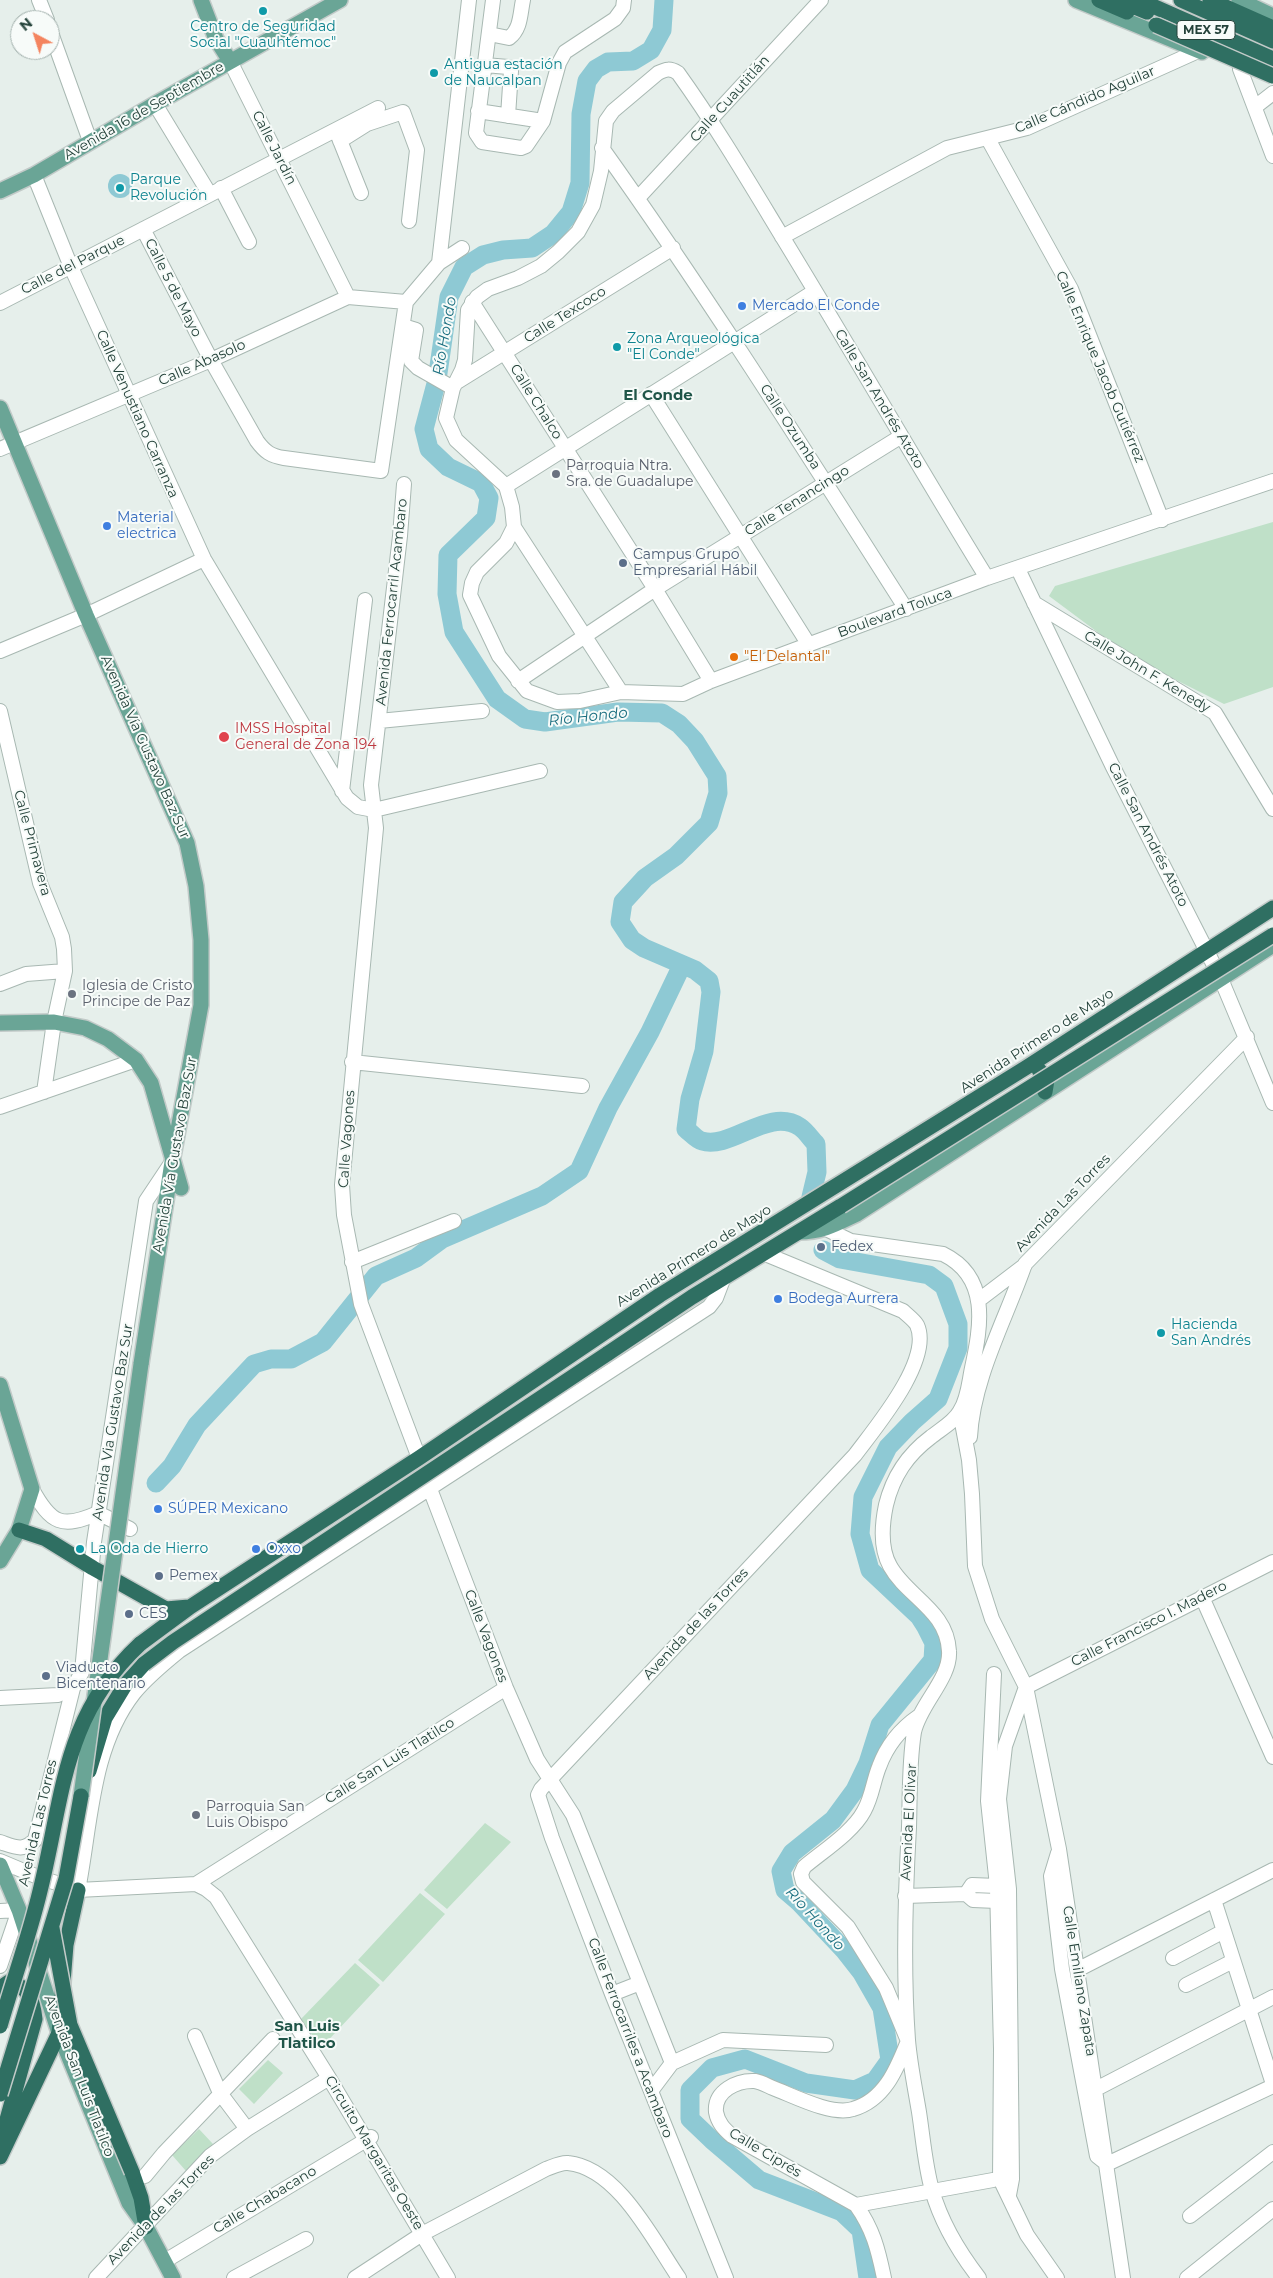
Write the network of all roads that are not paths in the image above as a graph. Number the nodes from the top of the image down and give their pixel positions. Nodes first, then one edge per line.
1 (201, 0) edge
2 (340, 0) edge
3 (469, 0) edge
4 (493, 0) edge
5 (523, 0) edge
6 (624, 0) edge
7 (821, 0) edge
8 (1076, 0) edge
9 (1099, 0) edge
10 (1118, 0) edge
11 (1139, 0) edge
12 (1181, 0) edge
13 (1210, 0) edge
14 (1239, 0) edge
15 (1273, 16) edge
16 (1273, 28) edge
17 (489, 34) junction
18 (1223, 37) junction
19 (1273, 41) edge
20 (1198, 51) junction
21 (60, 58) edge
22 (1273, 59) edge
23 (230, 61) junction
24 (485, 64) junction
25 (1240, 69) junction
26 (1272, 80) edge
27 (155, 104) junction
28 (1255, 107) junction
29 (378, 108) dead end
30 (478, 111) junction
31 (508, 116) junction
32 (712, 120) junction
33 (543, 121) junction
34 (338, 135) junction
35 (988, 139) junction
36 (90, 140) junction
37 (602, 148) junction
38 (1273, 156) edge
39 (280, 159) junction
40 (34, 175) junction
41 (0, 191) edge
42 (215, 191) junction
43 (361, 193) dead end
44 (638, 198) junction
45 (408, 221) dead end
46 (143, 229) junction
47 (782, 237) junction
48 (249, 242) dead end
49 (462, 248) dead end
50 (672, 248) junction
51 (439, 263) junction
52 (71, 267) junction
53 (815, 291) junction
54 (348, 296) junction
55 (406, 302) junction
56 (472, 302) junction
57 (0, 303) edge
58 (403, 326) junction
59 (736, 342) junction
60 (505, 353) junction
61 (211, 360) junction
62 (453, 385) junction
63 (651, 394) junction
64 (129, 395) junction
65 (0, 408) edge
66 (900, 437) junction
67 (15, 442) junction
68 (564, 448) junction
69 (0, 449) edge
70 (1273, 481) edge
71 (404, 484) dead end
72 (826, 484) junction
73 (506, 486) junction
74 (1162, 520) junction
75 (514, 527) junction
76 (741, 536) junction
77 (204, 560) junction
78 (1018, 569) junction
79 (987, 578) junction
80 (655, 589) junction
81 (364, 600) dead end
82 (1034, 603) junction
83 (906, 609) junction
84 (86, 614) junction
85 (585, 635) junction
86 (809, 645) junction
87 (0, 651) edge
88 (518, 681) junction
89 (711, 681) junction
90 (620, 692) junction
91 (0, 711) edge
92 (482, 711) dead end
93 (379, 721) junction
94 (540, 771) dead end
95 (342, 791) junction
96 (374, 810) junction
97 (1273, 810) edge
98 (1273, 908) edge
99 (1273, 935) edge
100 (1273, 945) edge
101 (1207, 951) junction
102 (65, 971) junction
103 (1221, 979) junction
104 (0, 984) edge
105 (1202, 991) junction
106 (1231, 1002) junction
107 (54, 1022) junction
108 (0, 1023) edge
109 (1246, 1038) junction
110 (136, 1060) junction
111 (352, 1062) junction
112 (1027, 1067) junction
113 (582, 1086) dead end
114 (44, 1092) junction
115 (1045, 1092) junction
116 (1273, 1103) edge
117 (0, 1107) edge
118 (172, 1162) junction
119 (181, 1188) dead end
120 (454, 1221) dead end
121 (826, 1229) junction
122 (799, 1232) junction
123 (763, 1253) junction
124 (352, 1262) junction
125 (1026, 1264) junction
126 (724, 1277) junction
127 (979, 1300) junction
128 (141, 1364) joint
129 (0, 1385) edge
130 (960, 1412) junction
131 (419, 1458) junction
132 (969, 1460) junction
133 (32, 1489) junction
134 (430, 1489) junction
135 (98, 1514) junction
136 (332, 1514) junction
137 (130, 1529) dead end
138 (19, 1530) junction
139 (350, 1541) junction
140 (0, 1560) edge
141 (1273, 1562) edge
142 (93, 1568) junction
143 (1202, 1597) junction
144 (190, 1607) junction
145 (140, 1644) joint
146 (994, 1674) dead end
147 (1026, 1687) junction
148 (73, 1688) junction
149 (506, 1688) junction
150 (0, 1698) edge
151 (919, 1716) junction
152 (1273, 1757) edge
153 (550, 1780) junction
154 (81, 1796) junction
155 (538, 1796) joint
156 (994, 1800) junction
157 (0, 1842) edge
158 (1059, 1849) junction
159 (0, 1861) edge
160 (0, 1865) edge
161 (1273, 1870) edge
162 (196, 1884) junction
163 (997, 1886) junction
164 (78, 1890) junction
165 (966, 1894) junction
166 (905, 1896) junction
167 (1214, 1900) junction
168 (997, 1901) junction
169 (19, 1910) junction
170 (0, 1911) edge
171 (51, 1924) junction
172 (1224, 1932) junction
173 (1173, 1958) dead end
174 (1233, 1961) junction
175 (0, 1966) edge
176 (1077, 1970) junction
177 (640, 1983) junction
178 (1186, 1985) dead end
179 (0, 1988) edge
180 (612, 1994) junction
181 (1273, 1997) edge
182 (1249, 2009) junction
183 (0, 2026) edge
184 (59, 2033) junction
185 (195, 2036) dead end
186 (273, 2039) dead end
187 (908, 2041) junction
188 (826, 2045) dead end
189 (28, 2050) junction
190 (672, 2063) junction
191 (329, 2078) junction
192 (1273, 2085) edge
193 (1096, 2088) junction
194 (651, 2091) junction
195 (220, 2093) junction
196 (0, 2094) edge
197 (247, 2129) junction
198 (368, 2138) junction
199 (0, 2143) edge
200 (1273, 2152) edge
201 (0, 2157) edge
202 (1107, 2164) junction
203 (138, 2174) junction
204 (993, 2180) dead end
205 (932, 2190) junction
206 (1009, 2195) junction
207 (856, 2205) junction
208 (1273, 2209) edge
209 (1190, 2216) dead end
210 (146, 2227) junction
211 (422, 2234) junction
212 (306, 2239) dead end
213 (165, 2261) junction
214 (96, 2278) edge
215 (173, 2278) edge
216 (234, 2278) edge
217 (355, 2278) edge
218 (448, 2278) edge
219 (679, 2278) edge
220 (726, 2278) edge
221 (884, 2278) edge
222 (979, 2278) edge
223 (1057, 2278) edge
224 (1123, 2278) edge
225 (1187, 2278) edge

1 - 23 main road, Calle Jardín
2 - 23 main road, Avenida 16 de Septiembre
3 - 51 street
4 - 17 street
5 - 17 street
6 - 33 street
7 - 32 street, Calle Cuautitlán
8 - 20 main road
9 - 26 highway, bridge
10 - 26 highway
11 - 18 highway, MEX 57
12 - 19 highway, MEX 57
13 - 16 highway
14 - 15 main road
17 - 24 street
18 - 22 highway, MEX 57
18 - 26 highway
20 - 25 main road
20 - 35 street, Calle Cándido Aguilar
21 - 36 street
23 - 27 main road, Avenida 16 de Septiembre
23 - 39 street, Calle Jardín
24 - 30 street
24 - 31 street
25 - 26 main road
25 - 28 street
26 - 28 street
27 - 36 main road, Avenida 16 de Septiembre
27 - 42 street
28 - 38 street
29 - 34 street
30 - 31 street
30 - 33 street
31 - 33 street
32 - 37 street, Calle San Andrés Atoto
32 - 44 street, Calle Cuautitlán
32 - 47 street, Calle San Andrés Atoto
34 - 39 street, Calle del Parque
34 - 43 street
34 - 45 street
35 - 47 street, Calle Cándido Aguilar
35 - 74 street, Calle Enrique Jacob Gutiérrez
36 - 40 main road, Avenida 16 de Septiembre
37 - 44 street, Calle Ozumba
37 - 56 street
39 - 42 street, Calle del Parque
39 - 54 street, Calle Jardín
40 - 41 main road, Avenida 16 de Septiembre
40 - 52 street, Calle Venustiano Carranza
42 - 46 street, Calle del Parque
42 - 48 street
44 - 50 street, Calle Ozumba
46 - 52 street, Calle del Parque
46 - 61 street, Calle 5 de Mayo
47 - 53 street, Calle San Andrés Atoto
49 - 51 street
50 - 59 street, Calle Ozumba
50 - 60 street, Calle Texcoco
51 - 55 street
52 - 57 street, Calle del Parque
52 - 64 street, Calle Venustiano Carranza
53 - 59 street
53 - 66 street, Calle San Andrés Atoto
54 - 55 street
54 - 61 street, Calle Abasolo
55 - 58 street
56 - 60 street, Calle Chalco
56 - 62 street
58 - 61 street, Calle 5 de Mayo
58 - 62 street
59 - 63 street
59 - 72 street, Calle Ozumba
60 - 62 street, Calle Texcoco
60 - 68 street, Calle Chalco
61 - 64 street, Calle Abasolo
62 - 73 street
63 - 68 street
63 - 76 street
64 - 67 street, Calle Abasolo
64 - 77 street, Calle Venustiano Carranza
65 - 67 main road, Avenida Vía Gustavo Baz Sur
66 - 72 street, Calle Tenancingo
66 - 79 street, Calle San Andrés Atoto
67 - 69 street, Calle Abasolo
67 - 84 main road, Avenida Vía Gustavo Baz Sur
68 - 73 street
68 - 80 street, Calle Chalco
70 - 74 street, Boulevard Toluca
71 - 93 street, Avenida Ferrocarril Acambaro
72 - 76 street, Calle Tenancingo
72 - 83 street, Calle Ozumba
73 - 75 street
74 - 78 street, Boulevard Toluca
75 - 85 street
75 - 88 street
76 - 80 street, Calle Tenancingo
76 - 86 street
77 - 84 street
77 - 95 street, Calle Venustiano Carranza
78 - 79 street, Boulevard Toluca
78 - 82 street, Calle San Andrés Atoto
79 - 83 street, Boulevard Toluca
80 - 85 street, Calle Tenancingo
80 - 89 street, Calle Chalco
81 - 95 street, Avenida Ferrocarril Acambaro
82 - 97 street, Calle John F. Kenedy
82 - 101 street, Calle San Andrés Atoto
83 - 86 street, Boulevard Toluca
84 - 87 street
84 - 118 main road, Avenida Vía Gustavo Baz Sur
85 - 88 street, Calle Tenancingo
85 - 90 street
86 - 89 street, Boulevard Toluca
88 - 90 street, Boulevard Toluca
89 - 90 street, Boulevard Toluca
91 - 102 street, Calle Primavera
92 - 93 street
93 - 96 street, Avenida Ferrocarril Acambaro
94 - 96 street
95 - 96 street, Calle Venustiano Carranza
96 - 111 street, Calle Vagones
98 - 101 highway, Avenida Primero de Mayo
99 - 122 highway, bridge
100 - 103 main road
101 - 103 street, Calle San Andrés Atoto
101 - 112 highway, Avenida Primero de Mayo
102 - 104 street
102 - 107 street, Calle Primavera
103 - 105 main road
103 - 106 street, Calle San Andrés Atoto
105 - 106 street
105 - 115 main road
106 - 109 street, Calle San Andrés Atoto
107 - 108 main road
107 - 110 main road
107 - 114 street, Calle Primavera
109 - 116 street, Calle San Andrés Atoto
109 - 125 street, Avenida Las Torres
110 - 114 street
110 - 118 main road
111 - 113 street
111 - 124 street, Calle Vagones
112 - 115 highway
112 - 131 highway, Avenida Primero de Mayo
114 - 117 street
115 - 121 main road
118 - 119 main road
118 - 128 main road, Avenida Vía Gustavo Baz Sur
118 - 135 street, Avenida Via Gustavo Baz Sur
120 - 124 street
121 - 122 main road
121 - 127 street
122 - 123 highway
123 - 126 highway
123 - 153 street, Avenida de las Torres
124 - 131 street, Calle Vagones
125 - 127 street
125 - 132 street, Avenida Las Torres
126 - 134 street
126 - 154 highway, bridge
127 - 130 street
128 - 154 main road, Avenida Via Gustavo Baz Sur, bridge
129 - 133 main road
130 - 132 street, Calle Emiliano Zapata
130 - 151 street, Avenida El Olivar
131 - 136 highway, Avenida Primero de Mayo
132 - 147 street, Calle Emiliano Zapata
133 - 135 street
133 - 138 main road
134 - 139 street
134 - 149 street, Calle Vagones
135 - 137 street
135 - 142 street, Avenida Via Gustavo Baz Sur
136 - 139 street
136 - 144 highway, Avenida Primero de Mayo
138 - 140 main road
138 - 142 highway
139 - 164 street
141 - 143 street, Calle Francisco I. Madero
142 - 144 highway
142 - 148 street, Avenida Via Gustavo Baz Sur
143 - 147 street, Calle Francisco I. Madero
143 - 152 street
144 - 145 highway, Avenida Primero de Mayo
145 - 183 highway, Avenida Las Torres, bridge
146 - 156 street
147 - 156 street
147 - 158 street, Calle Emiliano Zapata
148 - 150 street
148 - 157 street, Avenida Las Torres
149 - 153 street, Calle Vagones
149 - 162 street, Calle San Luis Tlatilco
151 - 166 street, Avenida El Olivar
151 - 187 street
153 - 155 street, Avenida de las Torres
153 - 177 street, Calle Ferrocarriles a Acambaro
154 - 171 highway, bridge
155 - 180 street, Calle Ferrocarriles a Acambaro
156 - 163 street
156 - 206 street
158 - 176 street, Calle Emiliano Zapata
158 - 202 street
159 - 164 street
160 - 169 main road, Avenida San Luis Tlatilco
161 - 167 street
162 - 164 street, Calle San Luis Tlatilco
162 - 191 street, Circuito Margaritas Oeste
163 - 165 street
163 - 168 street
164 - 184 highway
165 - 166 street
165 - 168 street
166 - 187 street, Avenida El Olivar
167 - 172 street
167 - 176 street
168 - 206 street
169 - 170 street
169 - 175 street
169 - 184 main road, Avenida San Luis Tlatilco
171 - 196 highway, bridge
171 - 203 highway, bridge
172 - 173 street
172 - 174 street
174 - 178 street
174 - 182 street
176 - 193 street, Calle Emiliano Zapata
177 - 180 street
177 - 190 street, Calle Ferrocarriles a Acambaro
179 - 189 highway
180 - 194 street, Calle Ferrocarriles a Acambaro
181 - 182 street
182 - 192 street
182 - 193 street
184 - 189 highway
184 - 201 highway
184 - 210 main road, Avenida San Luis Tlatilco
185 - 195 street
186 - 195 street
187 - 205 street, Avenida El Olivar
187 - 207 street, Calle Ciprés
188 - 190 street
189 - 199 highway
190 - 194 street
191 - 197 street, Avenida de las Torres
191 - 198 street, Circuito Margaritas Oeste
192 - 202 street
193 - 202 street, Calle Emiliano Zapata
194 - 220 street, Calle Ferrocarriles a Acambaro
195 - 197 street
195 - 203 street
197 - 210 street, Avenida de las Torres
198 - 211 street, Circuito Margaritas Oeste
198 - 213 street, Calle Chabacano
200 - 209 street
202 - 224 street, Calle Emiliano Zapata
203 - 210 highway
204 - 205 street
205 - 207 street
205 - 222 street, Avenida El Olivar
206 - 223 street
207 - 221 street, Calle Ciprés
208 - 225 street
210 - 213 main road, Avenida San Luis Tlatilco
210 - 214 street, Avenida de las Torres
211 - 217 street
211 - 218 street, Circuito Margaritas Oeste
211 - 219 street
212 - 216 street
213 - 215 main road, Avenida San Luis Tlatilco

